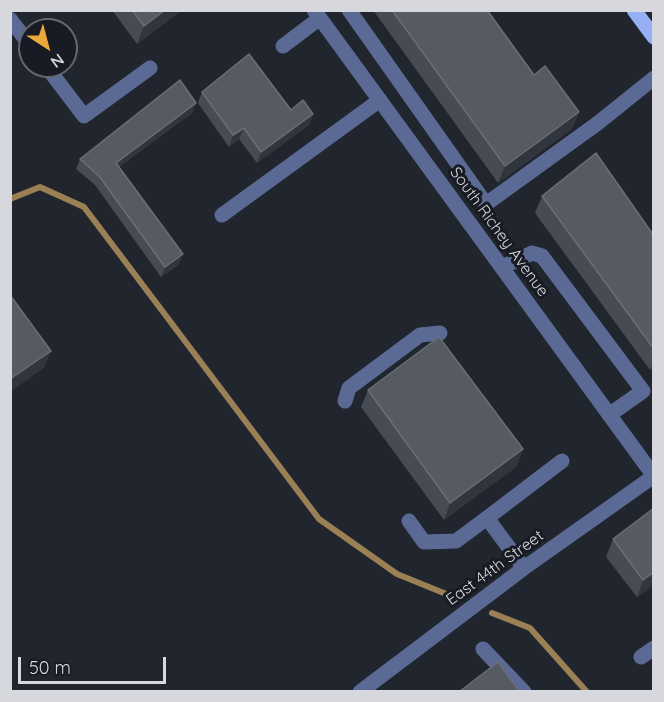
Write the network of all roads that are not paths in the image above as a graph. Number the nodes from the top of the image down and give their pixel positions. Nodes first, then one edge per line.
1 (347, 10) edge
2 (634, 10) edge
3 (320, 18) edge
4 (654, 37) edge
5 (283, 46) dead end
6 (150, 68) dead end
7 (55, 78) edge
8 (654, 78) edge
9 (380, 100) junction
10 (222, 215) dead end
11 (502, 267) junction
12 (441, 333) dead end
13 (345, 401) dead end
14 (609, 415) junction
15 (562, 460) dead end
16 (654, 476) edge
17 (487, 518) junction
18 (409, 521) dead end
19 (524, 568) junction
20 (483, 649) dead end
21 (360, 692) edge
22 (524, 692) edge

1 - 3 street
1 - 8 street
2 - 4 main road
3 - 5 street
3 - 9 street, South Richey Avenue
6 - 7 street
9 - 10 street
9 - 11 street, South Richey Avenue
11 - 14 street, South Richey Avenue
11 - 14 street
12 - 13 street
14 - 16 street, South Richey Avenue
15 - 17 street
16 - 19 street, East 44th Street
17 - 18 street
17 - 19 street
19 - 21 street, East 44th Street
20 - 22 street

